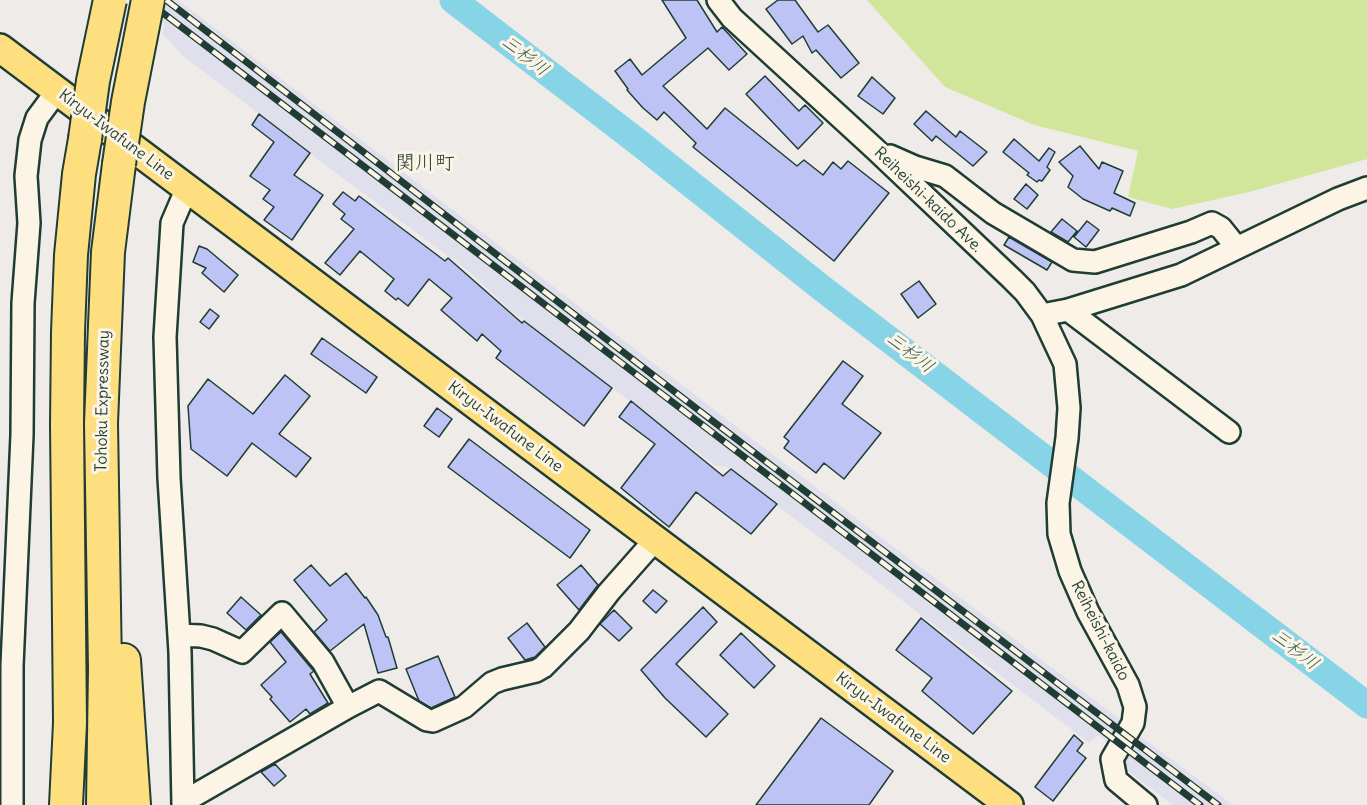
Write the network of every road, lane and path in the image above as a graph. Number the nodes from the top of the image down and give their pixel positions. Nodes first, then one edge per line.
1 (110, 0) edge
2 (148, 0) edge
3 (718, 0) edge
4 (0, 48) edge
5 (57, 91) junction
6 (875, 149) junction
7 (1367, 188) edge
8 (187, 189) junction
9 (1237, 248) junction
10 (1068, 310) junction
11 (1042, 315) junction
12 (101, 423) junction
13 (1229, 432) dead end
14 (1067, 438) joint
15 (655, 540) junction
16 (179, 635) junction
17 (348, 707) junction
18 (70, 723) junction
19 (183, 804) edge
20 (12, 805) edge
21 (49, 805) edge
22 (66, 805) edge
23 (103, 805) edge
24 (134, 805) edge
25 (1009, 805) edge
26 (1146, 805) edge

1 - 18 highway, bridge
2 - 12 highway, Tohoku Expressway, bridge
3 - 6 street, Reiheishi-kaido Ave.
4 - 5 main road, Kiryu-Iwafune Line
5 - 8 main road, Kiryu-Iwafune Line
5 - 20 street
6 - 9 street
6 - 11 street, Reiheishi-kaido Ave.
7 - 9 street
8 - 15 main road, Kiryu-Iwafune Line
8 - 16 street
9 - 10 street
10 - 11 street
10 - 13 street
11 - 14 street, Reiheishi-kaido Ave.
12 - 23 highway, Tohoku Expressway
12 - 24 highway
14 - 26 street, Reiheishi-kaido
15 - 17 street
15 - 25 main road, Kiryu-Iwafune Line
16 - 17 street
16 - 19 street
17 - 19 street
18 - 21 highway
18 - 22 highway

